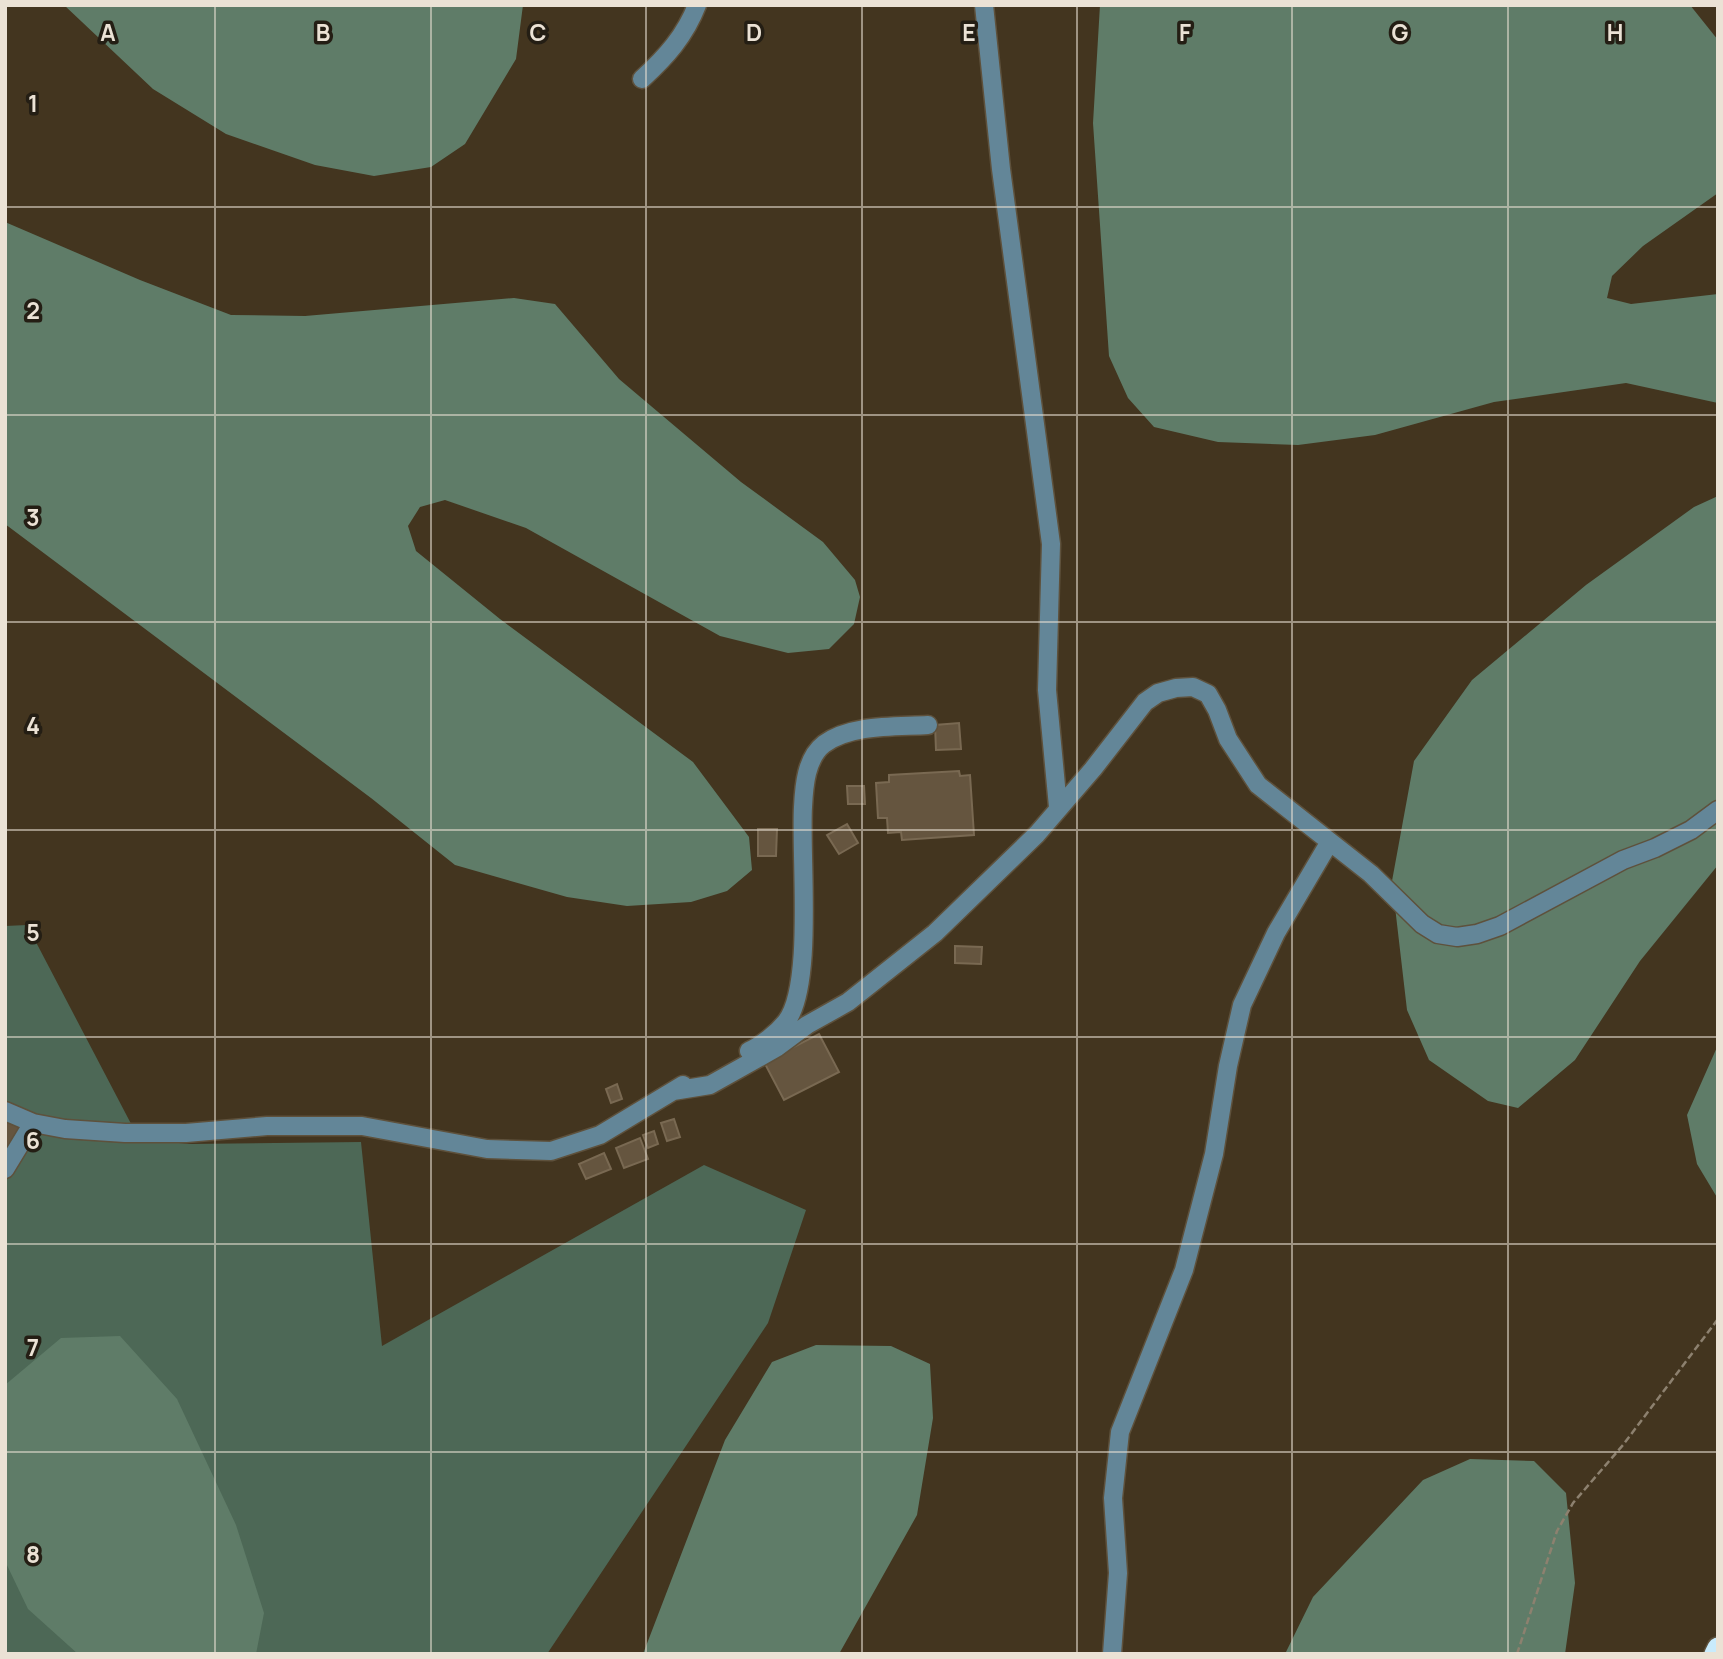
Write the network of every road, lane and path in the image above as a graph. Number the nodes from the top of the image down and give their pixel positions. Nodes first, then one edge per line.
1 (697, 5) edge
2 (984, 5) edge
3 (642, 79) dead end
4 (928, 725) dead end
5 (1058, 807) junction
6 (1718, 810) edge
7 (1329, 842) junction
8 (673, 1091) junction
9 (5, 1111) edge
10 (33, 1123) junction
11 (5, 1169) edge
12 (1718, 1319) edge
13 (1718, 1648) edge
14 (1112, 1654) edge
15 (1517, 1654) edge
16 (1714, 1654) edge

1 - 3 street
2 - 5 street
4 - 8 street
5 - 7 street
5 - 8 street
6 - 7 street
7 - 14 street
8 - 10 street
9 - 10 street
10 - 11 street
12 - 15 path
13 - 16 highway

